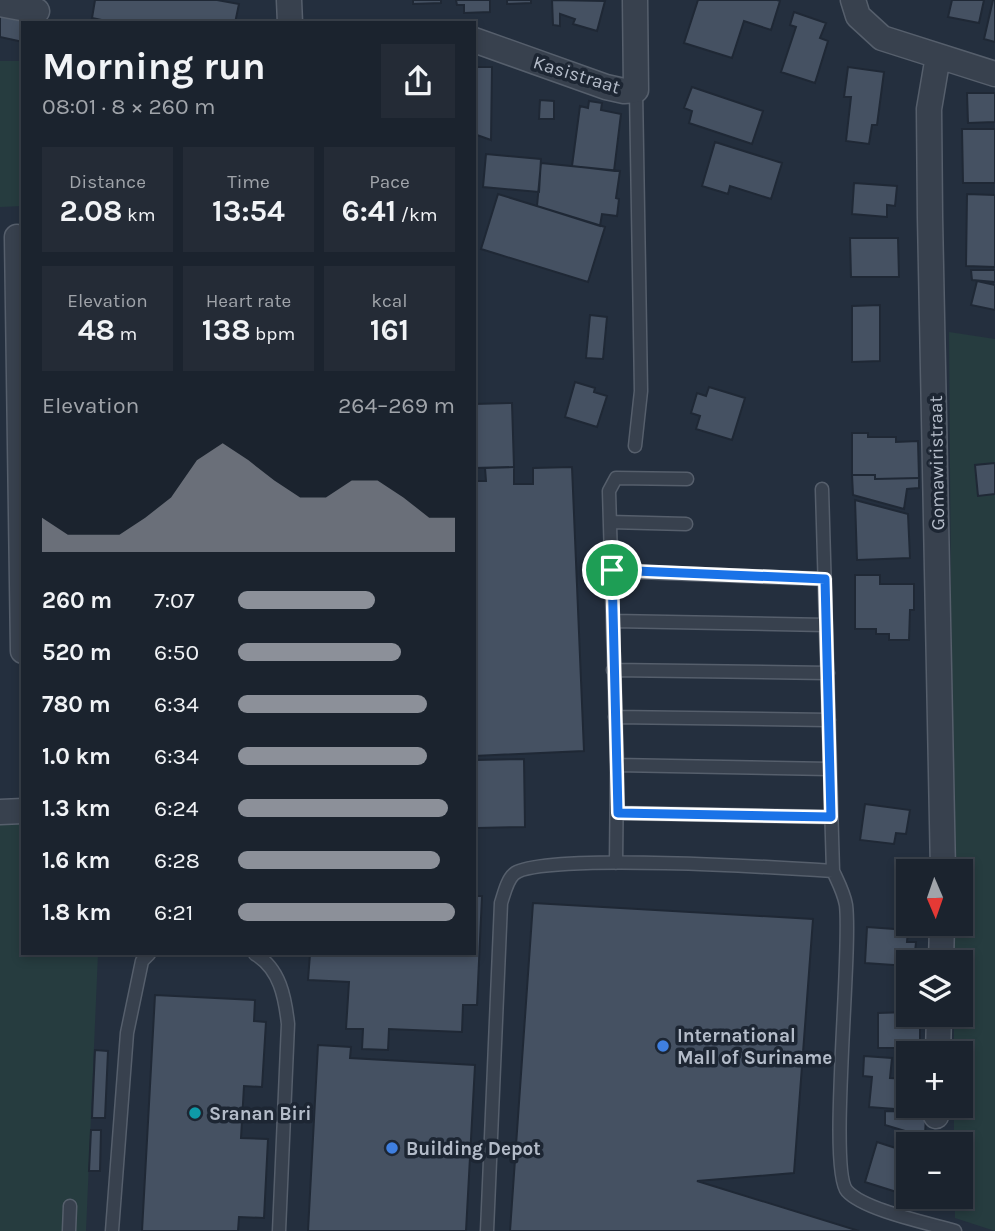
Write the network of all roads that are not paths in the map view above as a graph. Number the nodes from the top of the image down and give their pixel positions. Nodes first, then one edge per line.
1 (289, 0) edge
2 (635, 0) edge
3 (853, 0) edge
4 (0, 4) edge
5 (37, 10) dead end
6 (290, 21) edge
7 (476, 41) edge
8 (938, 56) junction
9 (995, 74) edge
10 (636, 90) junction
11 (13, 237) edge
12 (635, 446) dead end
13 (687, 479) dead end
14 (822, 489) dead end
15 (610, 522) junction
16 (686, 524) dead end
17 (21, 568) edge
18 (612, 570) junction
19 (825, 579) junction
20 (613, 621) junction
21 (826, 625) junction
22 (613, 670) junction
23 (828, 673) junction
24 (615, 717) junction
25 (829, 720) junction
26 (617, 765) junction
27 (830, 769) junction
28 (21, 811) edge
29 (0, 812) edge
30 (618, 813) junction
31 (831, 817) junction
32 (943, 859) edge
33 (616, 863) junction
34 (833, 871) junction
35 (148, 955) edge
36 (257, 955) edge
37 (69, 1206) dead end
38 (69, 1231) edge
39 (112, 1231) edge
40 (279, 1231) edge
41 (487, 1231) edge
42 (955, 1231) edge

1 - 6 street
2 - 10 street, Kasistraat
3 - 8 street
4 - 5 street
7 - 10 street, Kasistraat
8 - 9 street
8 - 32 street, Gomawiristraat
10 - 12 lane
11 - 17 street
13 - 15 lane
14 - 19 lane
15 - 16 lane
15 - 18 lane
18 - 19 lane
18 - 20 lane
19 - 21 lane
20 - 21 lane
20 - 22 lane
21 - 23 lane
22 - 23 lane
22 - 24 lane
23 - 25 lane
24 - 25 lane
24 - 26 lane
25 - 27 lane
26 - 27 lane
26 - 30 lane
27 - 31 lane
28 - 29 street
30 - 31 lane
30 - 33 lane
31 - 34 lane
33 - 34 lane
33 - 41 lane
34 - 42 lane
35 - 39 lane
36 - 40 lane
37 - 38 lane

